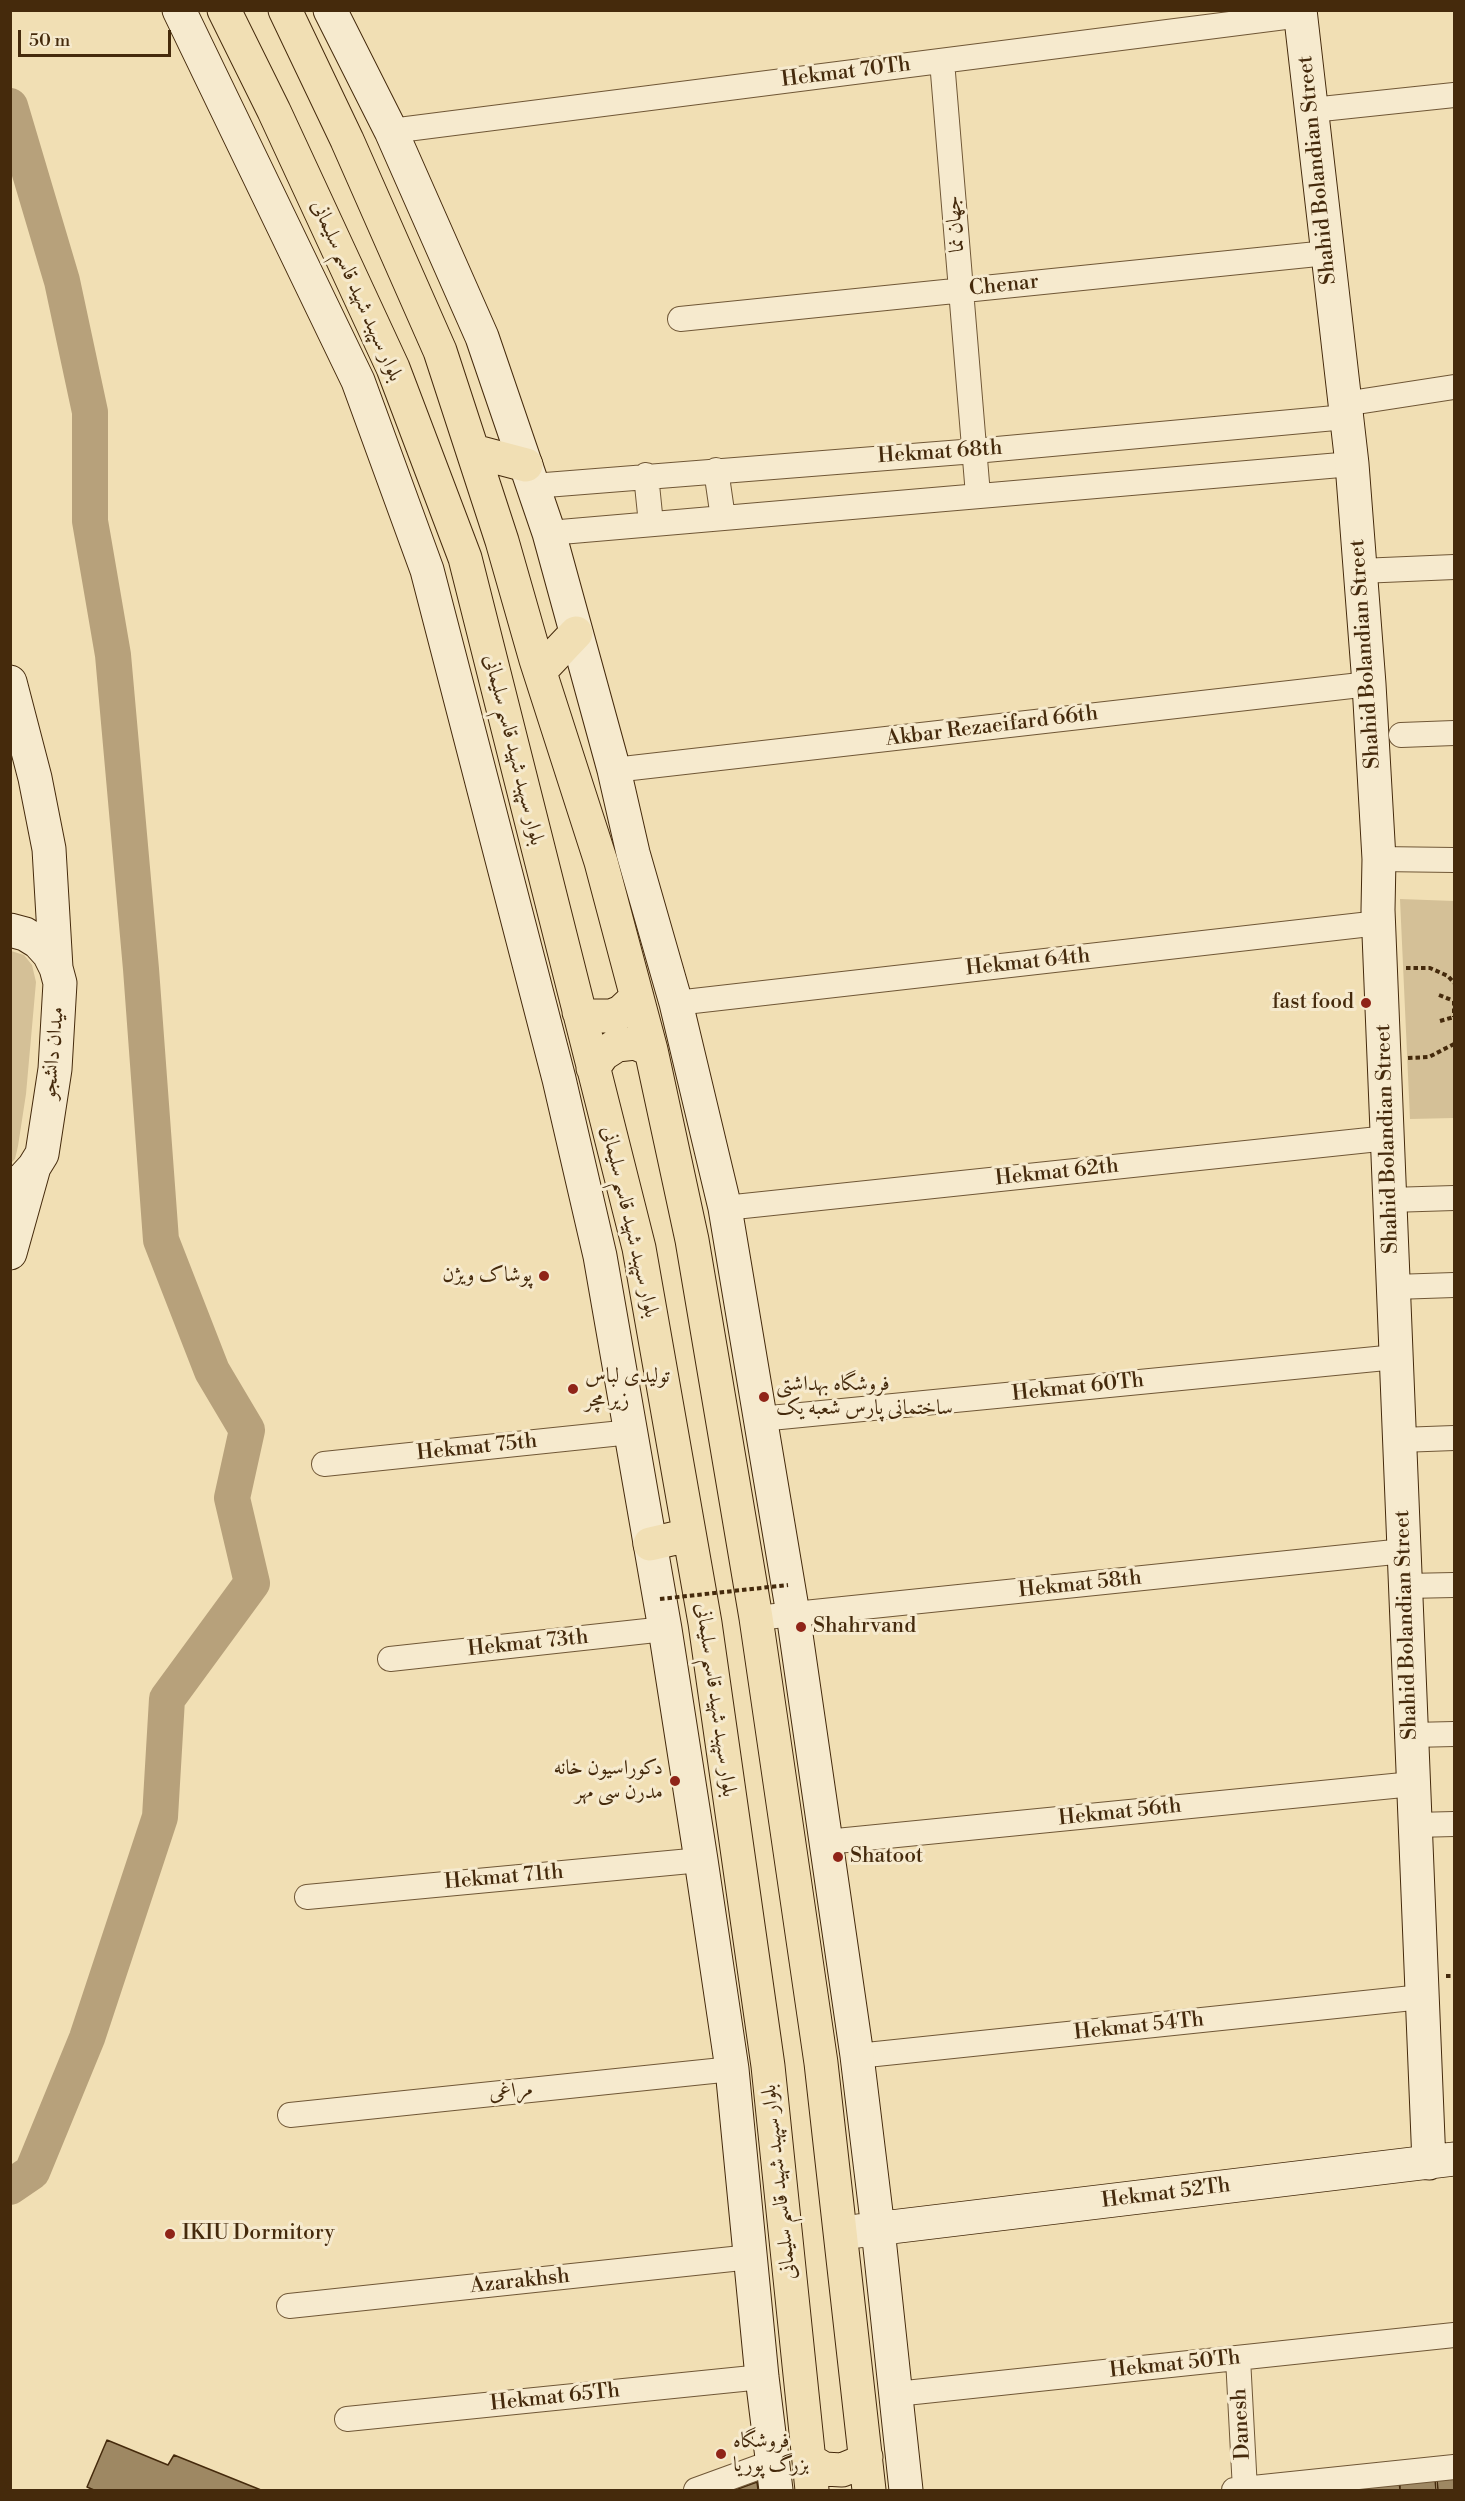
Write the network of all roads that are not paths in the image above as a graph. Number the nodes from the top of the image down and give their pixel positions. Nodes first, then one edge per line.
1 (179, 10) edge
2 (224, 10) edge
3 (285, 10) edge
4 (330, 10) edge
5 (1300, 13) edge
6 (942, 61) junction
7 (1455, 95) edge
8 (1312, 110) junction
9 (391, 131) junction
10 (1327, 253) junction
11 (961, 290) junction
12 (680, 319) dead end
13 (1455, 387) edge
14 (1345, 410) junction
15 (473, 451) junction
16 (975, 451) junction
17 (1352, 464) junction
18 (716, 470) junction
19 (646, 475) junction
20 (529, 476) junction
21 (978, 495) junction
22 (723, 518) junction
23 (651, 524) junction
24 (549, 533) junction
25 (1455, 567) edge
26 (1360, 571) junction
27 (576, 633) junction
28 (540, 671) junction
29 (10, 682) edge
30 (1369, 684) junction
31 (1455, 733) edge
32 (1401, 735) dead end
33 (614, 770) junction
34 (1379, 859) junction
35 (1455, 860) edge
36 (1379, 924) junction
37 (10, 930) edge
38 (56, 968) junction
39 (637, 998) junction
40 (676, 1003) junction
41 (579, 1012) junction
42 (651, 1050) junction
43 (593, 1068) junction
44 (1388, 1138) junction
45 (22, 1177) edge
46 (1455, 1198) edge
47 (1390, 1200) junction
48 (725, 1208) junction
49 (10, 1253) edge
50 (1455, 1285) edge
51 (1394, 1287) junction
52 (1396, 1357) junction
53 (760, 1419) junction
54 (630, 1432) junction
55 (1455, 1438) edge
56 (1400, 1440) junction
57 (324, 1464) dead end
58 (689, 1535) junction
59 (650, 1544) junction
60 (1404, 1551) junction
61 (1455, 1585) edge
62 (1406, 1586) junction
63 (791, 1599) junction
64 (663, 1614) junction
65 (756, 1618) junction
66 (390, 1659) dead end
67 (1455, 1734) edge
68 (1412, 1735) junction
69 (1413, 1784) junction
70 (1455, 1824) edge
71 (1415, 1825) junction
72 (826, 1842) junction
73 (701, 1860) junction
74 (307, 1897) dead end
75 (1422, 1997) junction
76 (856, 2056) junction
77 (732, 2069) junction
78 (290, 2115) dead end
79 (1442, 2161) edge
80 (780, 2181) junction
81 (744, 2185) junction
82 (878, 2229) junction
83 (840, 2233) junction
84 (751, 2257) junction
85 (289, 2306) dead end
86 (1455, 2335) edge
87 (1238, 2358) junction
88 (762, 2377) junction
89 (896, 2394) junction
90 (347, 2420) dead end
91 (866, 2457) junction
92 (1455, 2467) edge
93 (810, 2475) edge
94 (775, 2476) edge
95 (696, 2490) edge
96 (869, 2490) edge
97 (906, 2490) edge
98 (1242, 2490) edge

1 - 54 street
2 - 41 main road, بلوار سپهبد شهید قاسم سلیمانی
3 - 15 main road, بلوار سپهبد شهید قاسم سلیمانی
4 - 9 street
5 - 6 street, Hekmat 70Th
5 - 8 street, Shahid Bolandian Street
6 - 9 street, Hekmat 70Th
6 - 11 street, جهان نما
7 - 8 street
8 - 10 street, Shahid Bolandian Street
9 - 20 street
10 - 11 street, Chenar
10 - 14 street, Shahid Bolandian Street
11 - 12 street, Chenar
11 - 16 street, جهان نما
13 - 14 street, Hekmat 68th
14 - 16 street, Hekmat 68th
14 - 17 street, Shahid Bolandian Street
15 - 20 main road
15 - 28 main road, بلوار سپهبد شهید قاسم سلیمانی
16 - 18 street, Hekmat 68th
16 - 21 street, جهان نما
17 - 21 street
17 - 26 street, Shahid Bolandian Street
18 - 19 street, Hekmat 68th
18 - 22 street
19 - 20 street, Hekmat 68th
19 - 23 street
20 - 24 street
21 - 22 street
22 - 23 street
23 - 24 street
24 - 27 street
25 - 26 street
26 - 30 street, Shahid Bolandian Street
27 - 28 main road
27 - 33 street
28 - 39 main road, بلوار سپهبد شهید قاسم سلیمانی
29 - 38 street
30 - 33 street, Akbar Rezaeifard 66th
30 - 34 street, Shahid Bolandian Street
31 - 32 street
33 - 40 street
34 - 35 street
34 - 36 street, Shahid Bolandian Street
36 - 40 street, Hekmat 64th
36 - 44 street, Shahid Bolandian Street
37 - 38 street, میدان دانشجو
38 - 45 street, میدان دانشجو
39 - 41 main road
39 - 42 main road, بلوار سپهبد شهید قاسم سلیمانی
40 - 48 street
41 - 43 main road, بلوار سپهبد شهید قاسم سلیمانی
42 - 43 main road
42 - 65 main road, بلوار سپهبد شهید قاسم سلیمانی
43 - 58 main road, بلوار سپهبد شهید قاسم سلیمانی
44 - 47 street, Shahid Bolandian Street
44 - 48 street, Hekmat 62th
45 - 49 street, میدان دانشجو
46 - 47 street
47 - 51 street, Shahid Bolandian Street
48 - 53 street
50 - 51 street
51 - 52 street, Shahid Bolandian Street
52 - 53 street, Hekmat 60Th
52 - 56 street, Shahid Bolandian Street
53 - 63 street
54 - 57 street, Hekmat 75th
54 - 59 street
55 - 56 street
56 - 60 street, Shahid Bolandian Street
58 - 59 main road
58 - 80 main road, بلوار سپهبد شهید قاسم سلیمانی
59 - 64 street
60 - 62 street, Shahid Bolandian Street
60 - 63 street, Hekmat 58th
61 - 62 street
62 - 68 street, Shahid Bolandian Street
63 - 65 street, Hekmat 58th
63 - 72 street
64 - 66 street, Hekmat 73th
64 - 73 street
65 - 83 main road, بلوار سپهبد شهید قاسم سلیمانی
67 - 68 street
68 - 69 street, Shahid Bolandian Street
69 - 71 street, Shahid Bolandian Street
69 - 72 street, Hekmat 56th
70 - 71 street
71 - 75 street, Shahid Bolandian Street
72 - 76 street
73 - 74 street, Hekmat 71th
73 - 77 street
75 - 76 street, Hekmat 54Th
75 - 79 street, Shahid Bolandian Street
76 - 82 street
77 - 78 street, مراغی
77 - 81 street
79 - 82 street, Hekmat 52Th
80 - 81 street
80 - 93 main road, بلوار سپهبد شهید قاسم سلیمانی
81 - 84 street
82 - 83 street, Hekmat 52Th
82 - 89 street
83 - 91 main road, بلوار سپهبد شهید قاسم سلیمانی
84 - 85 street, Azarakhsh
84 - 88 street
86 - 87 street, Hekmat 50Th
87 - 89 street, Hekmat 50Th
87 - 98 street, Danesh
88 - 90 street, Hekmat 65Th
88 - 94 street
89 - 97 street
91 - 93 main road
91 - 96 main road, بلوار سپهبد شهید قاسم سلیمانی
92 - 98 street
94 - 95 street

